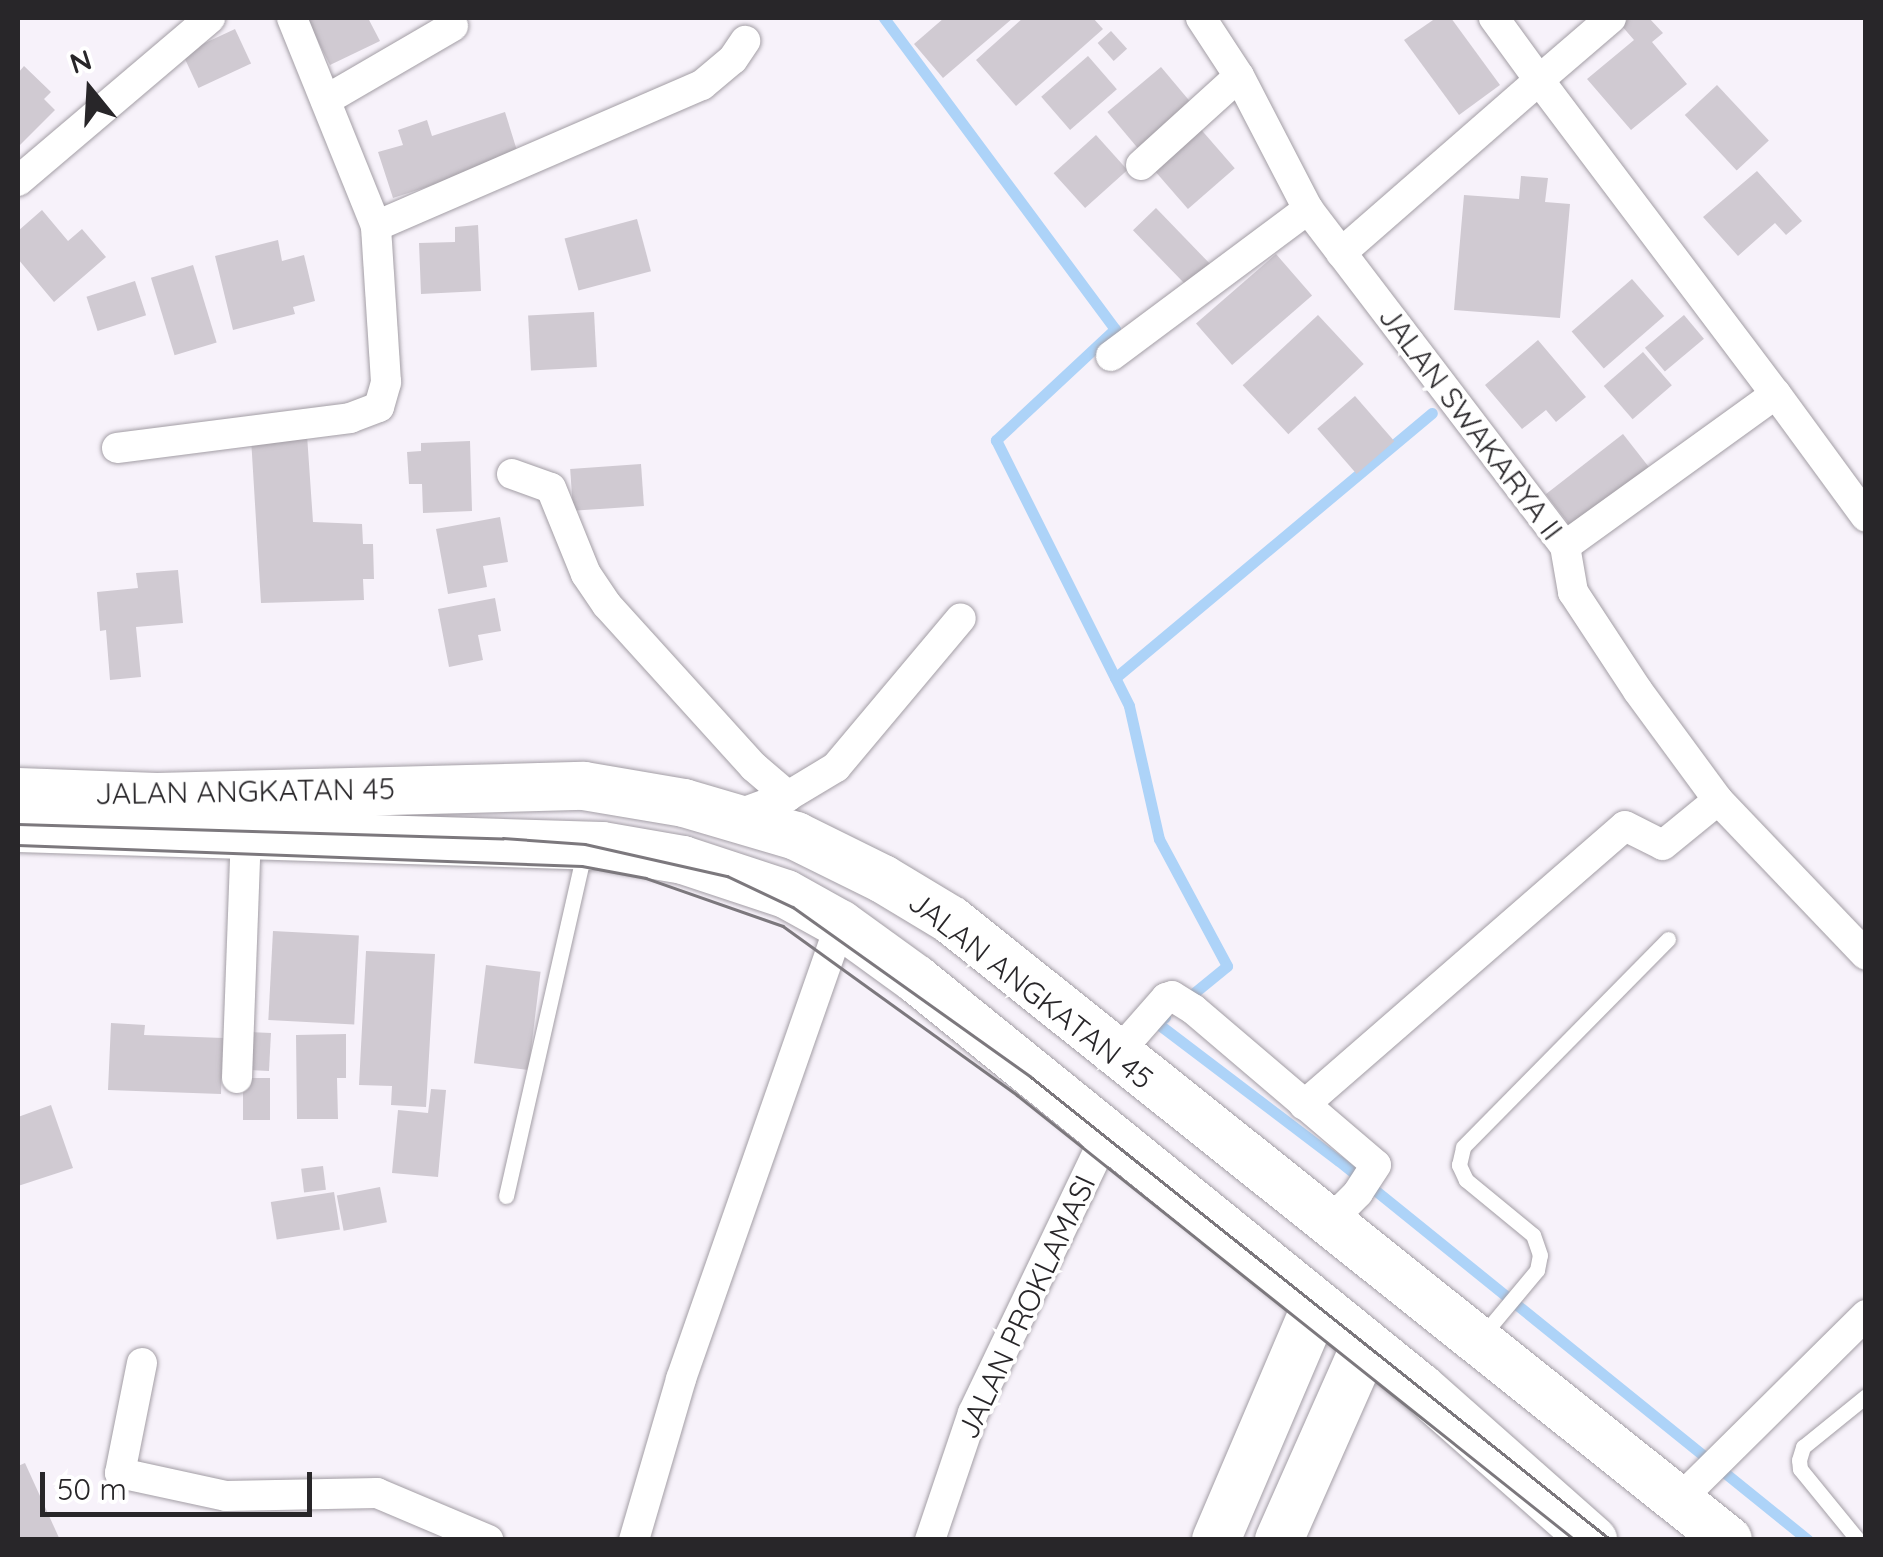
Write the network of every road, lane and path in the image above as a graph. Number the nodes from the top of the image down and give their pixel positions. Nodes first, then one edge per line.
1 (210, 18) edge
2 (292, 18) edge
3 (1201, 18) edge
4 (1494, 18) edge
5 (1611, 18) edge
6 (453, 26) dead end
7 (744, 41) dead end
8 (1239, 76) junction
9 (1539, 80) junction
10 (326, 100) junction
11 (1141, 164) dead end
12 (18, 181) edge
13 (1308, 208) junction
14 (376, 226) junction
15 (1342, 253) junction
16 (1111, 356) dead end
17 (1776, 394) junction
18 (117, 448) dead end
19 (512, 474) dead end
20 (1866, 516) edge
21 (1565, 546) junction
22 (961, 618) dead end
23 (18, 792) edge
24 (788, 796) junction
25 (1718, 800) junction
26 (731, 816) junction
27 (18, 828) edge
28 (246, 835) junction
29 (586, 845) junction
30 (951, 920) junction
31 (840, 924) junction
32 (1668, 939) dead end
33 (1866, 955) edge
34 (905, 971) junction
35 (1116, 1056) junction
36 (237, 1078) dead end
37 (1304, 1105) junction
38 (1106, 1134) junction
39 (506, 1196) dead end
40 (1343, 1208) junction
41 (1404, 1283) junction
42 (1316, 1304) junction
43 (1866, 1315) edge
44 (1491, 1326) junction
45 (1366, 1344) junction
46 (142, 1363) dead end
47 (1427, 1394) junction
48 (1866, 1396) edge
49 (1683, 1496) junction
50 (1577, 1534) edge
51 (488, 1540) edge
52 (634, 1540) edge
53 (930, 1540) edge
54 (1216, 1540) edge
55 (1279, 1540) edge
56 (1728, 1540) edge
57 (1858, 1540) edge

1 - 12 street
2 - 10 street
3 - 8 street, JALAN SWAKARYA II
4 - 9 street
5 - 9 street
6 - 10 street
7 - 14 street
8 - 11 street
8 - 13 street, JALAN SWAKARYA II
9 - 15 street
9 - 17 street
10 - 14 street
13 - 15 street, JALAN SWAKARYA II
13 - 16 street
14 - 18 street
15 - 21 street, JALAN SWAKARYA II
17 - 20 street
17 - 21 street
19 - 24 street
21 - 25 street, JALAN SWAKARYA II
22 - 24 street
23 - 26 main road, JALAN ANGKATAN 45
24 - 26 street
25 - 33 street, JALAN SWAKARYA II
25 - 37 street
26 - 30 main road, JALAN ANGKATAN 45
27 - 28 main road, JALAN ANGKATAN 45
28 - 29 main road, JALAN ANGKATAN 45
28 - 36 street
29 - 31 main road, JALAN ANGKATAN 45
29 - 39 lane
30 - 34 main road
30 - 35 main road, JALAN ANGKATAN 45
31 - 34 main road, JALAN ANGKATAN 45
31 - 52 street
32 - 44 lane
34 - 38 main road, JALAN ANGKATAN 45
35 - 37 street
35 - 40 main road, JALAN ANGKATAN 45
37 - 40 street
38 - 42 main road, JALAN ANGKATAN 45
38 - 53 street, JALAN PROKLAMASI
40 - 41 main road, JALAN ANGKATAN 45
41 - 44 main road, JALAN ANGKATAN 45
41 - 47 main road
42 - 45 main road, JALAN ANGKATAN 45
42 - 54 main road
43 - 49 street
44 - 49 main road, JALAN ANGKATAN 45
45 - 47 main road, JALAN ANGKATAN 45
45 - 55 main road
46 - 51 street
47 - 50 main road, JALAN ANGKATAN 45
48 - 57 lane
49 - 56 main road, JALAN ANGKATAN 45

